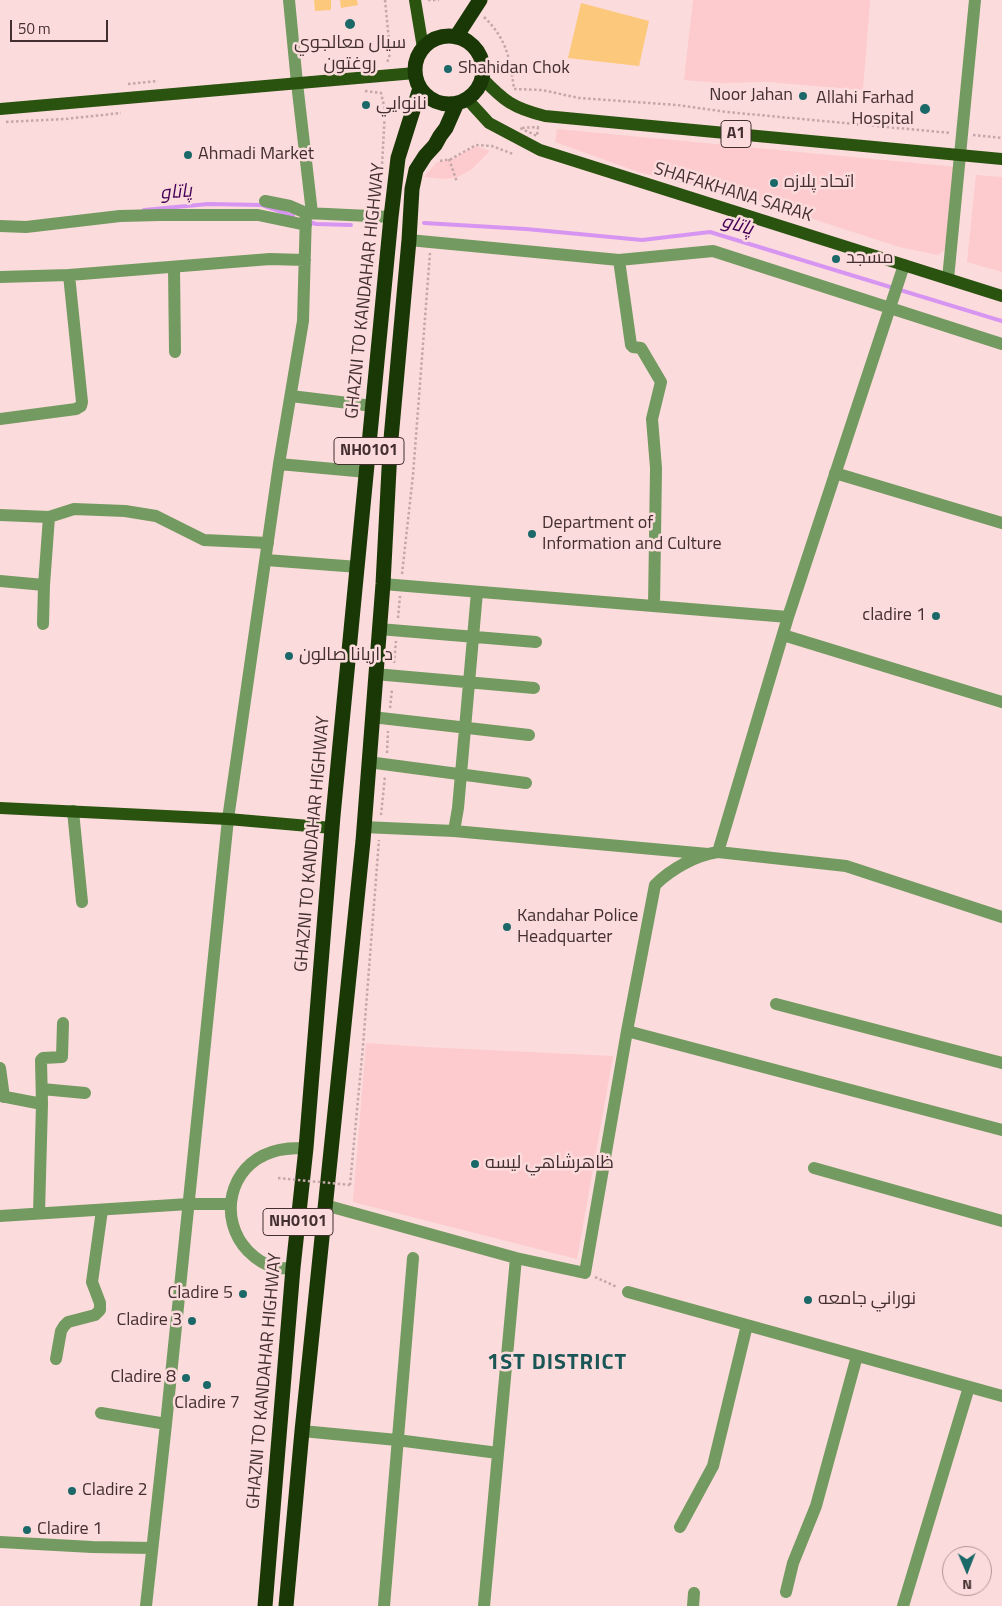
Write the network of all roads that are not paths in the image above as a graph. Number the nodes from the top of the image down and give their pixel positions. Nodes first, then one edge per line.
1 (289, 0) edge
2 (415, 0) edge
3 (480, 0) edge
4 (975, 0) edge
5 (456, 36) junction
6 (423, 48) junction
7 (415, 73) junction
8 (482, 78) junction
9 (297, 83) junction
10 (420, 88) junction
11 (462, 101) junction
12 (0, 109) edge
13 (960, 155) junction
14 (1002, 159) edge
15 (265, 201) dead end
16 (391, 217) junction
17 (307, 218) junction
18 (0, 226) edge
19 (409, 240) junction
20 (305, 260) junction
21 (619, 260) junction
22 (174, 268) junction
23 (903, 270) junction
24 (69, 275) junction
25 (0, 277) edge
26 (948, 279) junction
27 (1002, 296) edge
28 (892, 304) junction
29 (1002, 344) edge
30 (175, 352) dead end
31 (291, 396) junction
32 (373, 406) junction
33 (0, 420) edge
34 (279, 464) junction
35 (367, 472) junction
36 (835, 473) junction
37 (0, 515) edge
38 (49, 517) junction
39 (1002, 523) edge
40 (268, 543) junction
41 (266, 560) junction
42 (358, 567) junction
43 (0, 581) edge
44 (383, 584) junction
45 (44, 585) junction
46 (476, 592) junction
47 (654, 606) junction
48 (788, 617) junction
49 (43, 624) dead end
50 (379, 629) junction
51 (783, 635) junction
52 (473, 638) junction
53 (536, 642) dead end
54 (375, 674) junction
55 (469, 683) junction
56 (534, 688) dead end
57 (1002, 702) edge
58 (372, 717) junction
59 (465, 727) junction
60 (529, 735) dead end
61 (368, 762) junction
62 (461, 774) junction
63 (526, 783) dead end
64 (0, 808) edge
65 (73, 812) junction
66 (228, 818) junction
67 (364, 827) junction
68 (332, 828) junction
69 (454, 831) junction
70 (713, 853) junction
71 (82, 902) dead end
72 (1002, 917) edge
73 (776, 1004) dead end
74 (63, 1023) dead end
75 (627, 1031) junction
76 (1002, 1063) edge
77 (0, 1068) edge
78 (42, 1089) junction
79 (85, 1092) dead end
80 (2, 1097) edge
81 (42, 1104) junction
82 (1002, 1130) edge
83 (306, 1148) junction
84 (814, 1168) dead end
85 (189, 1204) junction
86 (230, 1204) junction
87 (325, 1205) junction
88 (102, 1210) junction
89 (39, 1213) junction
90 (0, 1216) edge
91 (1002, 1221) edge
92 (413, 1258) dead end
93 (516, 1258) junction
94 (293, 1268) junction
95 (628, 1292) road end
96 (747, 1325) junction
97 (857, 1356) junction
98 (56, 1359) dead end
99 (969, 1387) junction
100 (1002, 1396) edge
101 (101, 1413) dead end
102 (166, 1424) junction
103 (302, 1432) junction
104 (397, 1440) junction
105 (498, 1453) junction
106 (680, 1527) dead end
107 (0, 1542) edge
108 (152, 1548) junction
109 (786, 1592) dead end
110 (146, 1606) edge
111 (265, 1606) edge
112 (286, 1606) edge
113 (384, 1606) edge
114 (484, 1606) edge
115 (903, 1606) edge

1 - 9 street
2 - 6 main road
3 - 5 highway
4 - 13 street
5 - 6 highway
5 - 8 highway
6 - 7 highway
7 - 9 main road
7 - 10 highway
8 - 11 highway
8 - 13 main road, A1
9 - 12 main road
9 - 17 street
10 - 11 highway
10 - 16 highway, GHAZNI TO KANDAHAR HIGHWAY / NH0101
11 - 19 highway, GHAZNI TO KANDAHAR HIGHWAY / NH0101
11 - 23 main road, SHAFAKHANA SARAK
13 - 14 main road, A1
13 - 26 street
15 - 17 street
16 - 17 street
16 - 32 highway, GHAZNI TO KANDAHAR HIGHWAY / NH0101
17 - 18 street
17 - 20 street
19 - 21 street
19 - 44 highway, GHAZNI TO KANDAHAR HIGHWAY / NH0101
20 - 22 street
20 - 31 street
21 - 28 street
21 - 47 street
22 - 24 street
22 - 30 street
23 - 26 main road, SHAFAKHANA SARAK
23 - 28 street
24 - 25 street
24 - 33 street
26 - 27 main road, SHAFAKHANA SARAK
28 - 29 street
28 - 36 street
31 - 32 street
31 - 34 street
32 - 35 highway, GHAZNI TO KANDAHAR HIGHWAY / NH0101
34 - 35 street
34 - 40 street
35 - 42 highway, GHAZNI TO KANDAHAR HIGHWAY / NH0101
36 - 39 street
36 - 48 street
37 - 38 street
38 - 40 street
38 - 45 street
40 - 41 street
41 - 42 street
41 - 66 street
42 - 68 highway, GHAZNI TO KANDAHAR HIGHWAY / NH0101
43 - 45 street
44 - 46 street
44 - 50 highway, GHAZNI TO KANDAHAR HIGHWAY / NH0101
45 - 49 street
46 - 47 street
46 - 52 street
47 - 48 street
48 - 51 street
50 - 52 street
50 - 54 highway, GHAZNI TO KANDAHAR HIGHWAY / NH0101
51 - 57 street
51 - 70 street
52 - 53 street
52 - 55 street
54 - 55 street
54 - 58 highway, GHAZNI TO KANDAHAR HIGHWAY / NH0101
55 - 56 street
55 - 59 street
58 - 59 street
58 - 61 highway, GHAZNI TO KANDAHAR HIGHWAY / NH0101
59 - 60 street
59 - 62 street
61 - 62 street
61 - 67 highway, GHAZNI TO KANDAHAR HIGHWAY / NH0101
62 - 63 street
62 - 69 street
64 - 65 main road
65 - 66 main road
65 - 71 street
66 - 68 main road
66 - 85 street
67 - 69 street
67 - 87 highway, GHAZNI TO KANDAHAR HIGHWAY / NH0101
68 - 83 highway, GHAZNI TO KANDAHAR HIGHWAY / NH0101
69 - 70 street
70 - 72 street
70 - 75 street
73 - 76 street
74 - 78 street
75 - 82 street
75 - 93 street
77 - 80 street
78 - 79 street
78 - 81 street
80 - 81 street
81 - 89 street
83 - 86 street
83 - 94 highway, GHAZNI TO KANDAHAR HIGHWAY / NH0101
84 - 91 street
85 - 86 street
85 - 88 street
85 - 102 street
86 - 94 street
87 - 93 street
87 - 103 highway, GHAZNI TO KANDAHAR HIGHWAY / NH0101
88 - 89 street
88 - 98 street
89 - 90 street
92 - 104 street
93 - 105 street
94 - 111 highway, GHAZNI TO KANDAHAR HIGHWAY / NH0101
95 - 96 street
96 - 97 street
96 - 106 street
97 - 99 street
97 - 109 street
99 - 100 street
99 - 115 street
101 - 102 street
102 - 108 street
103 - 104 street
103 - 112 highway, GHAZNI TO KANDAHAR HIGHWAY / NH0101
104 - 105 street
104 - 113 street
105 - 114 street
107 - 108 street
108 - 110 street

